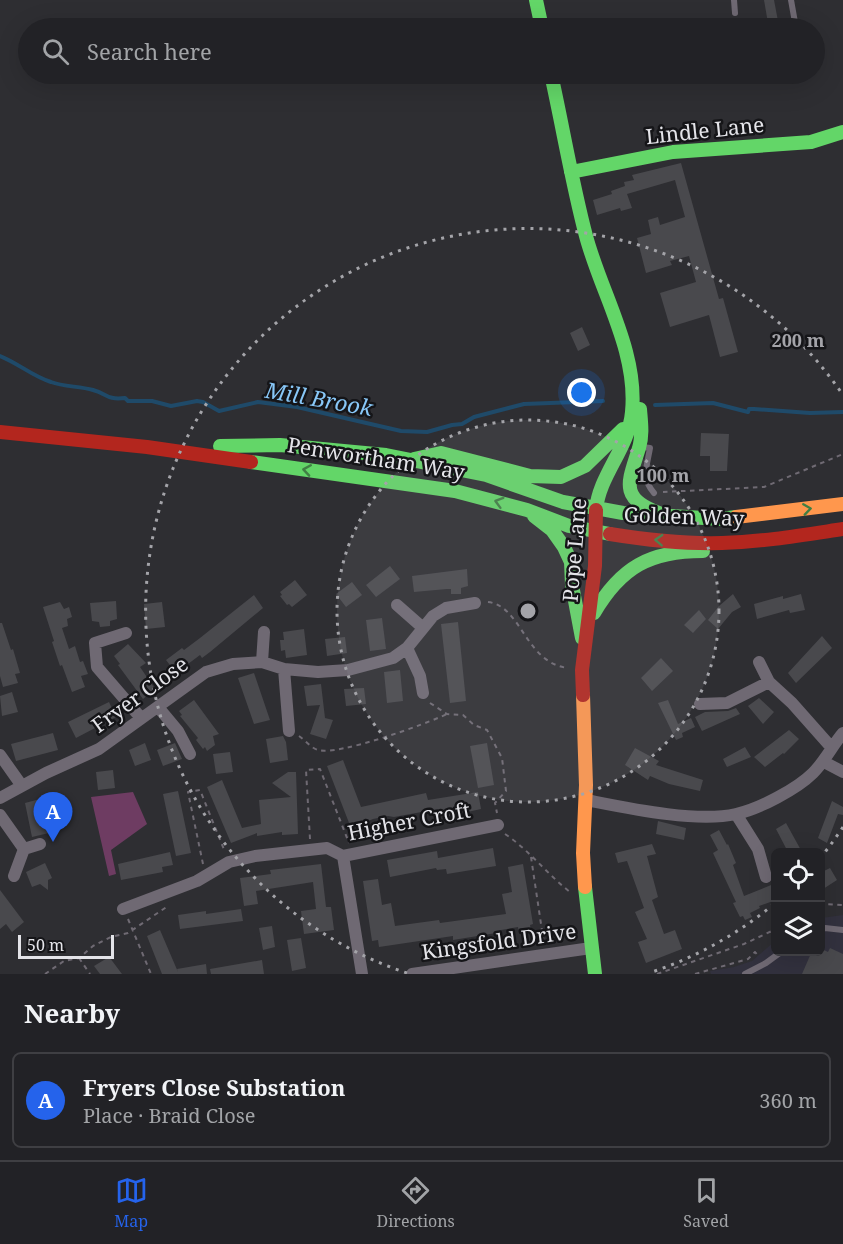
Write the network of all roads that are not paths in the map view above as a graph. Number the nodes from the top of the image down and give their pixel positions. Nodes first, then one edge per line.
1 (536, 0) edge
2 (734, 0) edge
3 (791, 0) edge
4 (735, 13) dead end
5 (540, 18) edge
6 (794, 18) edge
7 (553, 84) edge
8 (843, 132) edge
9 (571, 172) junction
10 (632, 388) junction
11 (630, 421) junction
12 (0, 432) edge
13 (639, 446) junction
14 (147, 447) junction
15 (409, 460) junction
16 (654, 493) road end
17 (843, 504) edge
18 (596, 507) junction
19 (527, 510) junction
20 (671, 518) junction
21 (843, 529) edge
22 (828, 530) junction
23 (595, 532) junction
24 (475, 603) road end
25 (397, 605) dead end
26 (590, 621) junction
27 (422, 627) junction
28 (264, 632) dead end
29 (126, 633) dead end
30 (407, 648) junction
31 (585, 649) junction
32 (262, 662) junction
33 (759, 662) dead end
34 (284, 669) junction
35 (769, 682) junction
36 (423, 693) road end
37 (700, 704) dead end
38 (158, 707) junction
39 (141, 718) junction
40 (289, 731) road end
41 (843, 733) edge
42 (831, 747) junction
43 (190, 754) dead end
44 (0, 755) edge
45 (824, 762) junction
46 (843, 772) edge
47 (22, 786) junction
48 (0, 798) edge
49 (586, 800) junction
50 (736, 814) junction
51 (0, 815) edge
52 (498, 825) road end
53 (40, 844) dead end
54 (24, 849) junction
55 (348, 855) junction
56 (14, 876) dead end
57 (766, 877) dead end
58 (123, 909) road end
59 (825, 928) edge
60 (843, 930) edge
61 (591, 948) junction
62 (774, 956) edge
63 (362, 974) edge
64 (412, 974) edge
65 (595, 974) edge
66 (745, 974) edge

1 - 5 main road
2 - 4 lane
3 - 6 lane
7 - 9 main road, Pope Lane
8 - 9 main road, Lindle Lane
9 - 10 main road, Pope Lane
10 - 11 main road, Pope Lane
10 - 13 main road
11 - 15 main road
11 - 18 main road, Pope Lane
12 - 14 main road, Penwortham Way
13 - 16 lane
13 - 20 main road
14 - 15 main road, Penwortham Way
19 -> 14 main road, Penwortham Way
15 - 18 main road, Penwortham Way
20 -> 17 main road, Golden Way
18 - 20 main road, Golden Way
18 - 23 main road, Pope Lane
19 - 23 main road, Penwortham Way
19 - 31 main road
21 - 22 main road, Golden Way
22 -> 23 main road, Golden Way
22 - 26 main road
23 - 26 main road, Pope Lane
24 - 27 street
25 - 27 street
26 - 31 main road, Pope Lane
27 - 30 street
28 - 32 street
29 - 39 street
30 - 34 street, Fryer Close
30 - 36 street
31 - 49 main road, Pope Lane
32 - 34 street, Fryer Close
32 - 38 street, Fryer Close
33 - 35 street
34 - 40 street
35 - 37 street
35 - 42 street
38 - 39 street, Fryer Close
38 - 43 street
39 - 47 street, Fryer Close
41 - 42 street
42 - 45 street
44 - 47 street
45 - 46 street
45 - 50 street
47 - 48 street, Fryer Close
49 - 50 street
49 - 61 main road, Pope Lane
50 - 57 street
51 - 54 street
52 - 55 street, Higher Croft
53 - 54 street
54 - 56 street
55 - 58 street, Higher Croft
55 - 63 street
59 - 60 lane
61 - 64 street, Kingsfold Drive
61 - 65 main road, Pope Lane
62 - 66 lane

